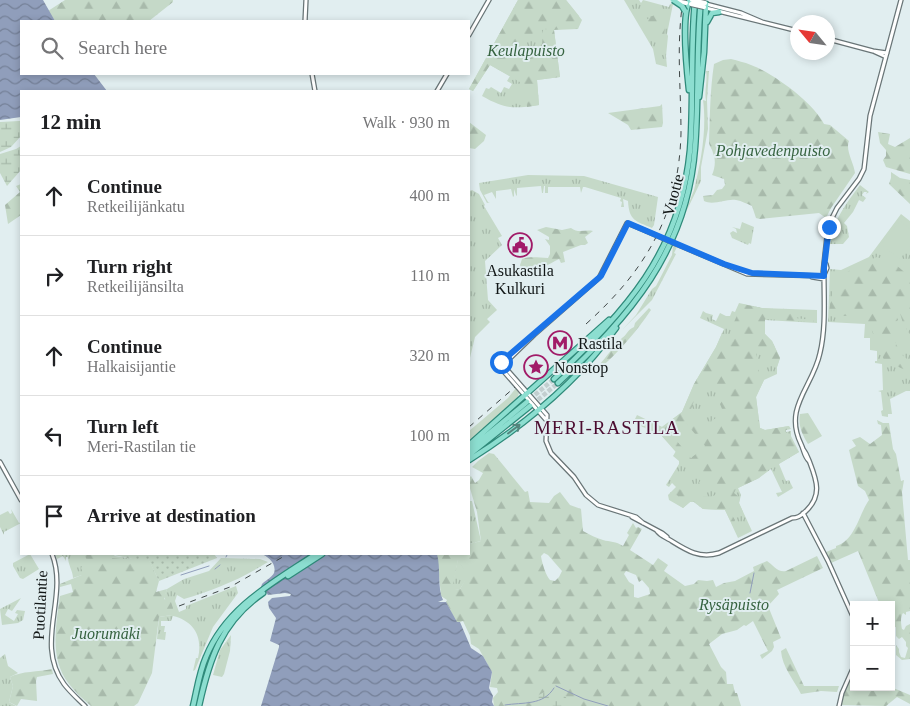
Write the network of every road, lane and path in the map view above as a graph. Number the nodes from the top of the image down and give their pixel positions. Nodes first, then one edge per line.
1 (306, 0) edge
2 (489, 0) edge
3 (673, 0) edge
4 (901, 0) edge
5 (691, 1) edge
6 (704, 4) edge
7 (719, 12) junction
8 (686, 16) junction
9 (305, 20) edge
10 (762, 22) junction
11 (790, 29) edge
12 (706, 30) junction
13 (470, 33) edge
14 (835, 41) edge
15 (886, 54) junction
16 (312, 75) edge
17 (446, 75) edge
18 (315, 90) edge
19 (438, 90) edge
20 (694, 113) junction
21 (824, 275) junction
22 (627, 304) junction
23 (629, 310) junction
24 (534, 335) junction
25 (504, 365) junction
26 (499, 366) junction
27 (506, 371) junction
28 (525, 393) junction
29 (539, 409) junction
30 (470, 444) edge
31 (470, 449) edge
32 (470, 454) edge
33 (470, 459) edge
34 (0, 462) edge
35 (20, 498) edge
36 (803, 513) junction
37 (52, 555) edge
38 (315, 555) edge
39 (320, 555) edge
40 (260, 593) junction
41 (850, 611) edge
42 (850, 675) edge
43 (85, 706) edge
44 (193, 706) edge
45 (199, 706) edge
46 (839, 706) edge

1 - 9 street
2 - 13 street
3 - 5 main road, bridge
3 - 8 main road, bridge
4 - 15 street
5 - 6 main road, bridge
5 - 8 main road
5 - 20 main road, Vuotie
6 - 7 street
6 - 10 street
6 - 12 main road
6 - 20 main road, Vuotie
7 - 10 street
7 - 12 main road
8 - 20 main road
10 - 11 street
12 - 20 main road
14 - 15 street
15 - 21 street
16 - 18 street
17 - 19 street
20 - 22 main road, Vuotie
20 - 23 main road, Vuotie
21 - 24 street, bridge
21 - 36 street
22 - 23 main road, Vuotie
22 - 28 main road
23 - 29 main road
24 - 25 street
24 - 26 street
25 - 26 street
25 - 27 street
26 - 27 street
27 - 28 street
28 - 29 street
28 - 30 main road
33 -> 29 main road
29 - 36 street
31 - 32 main road
34 - 35 street
36 - 41 street
37 - 43 street, Puotilantie
38 - 40 main road
39 - 40 main road
40 - 44 main road
40 - 45 main road
42 - 46 street

